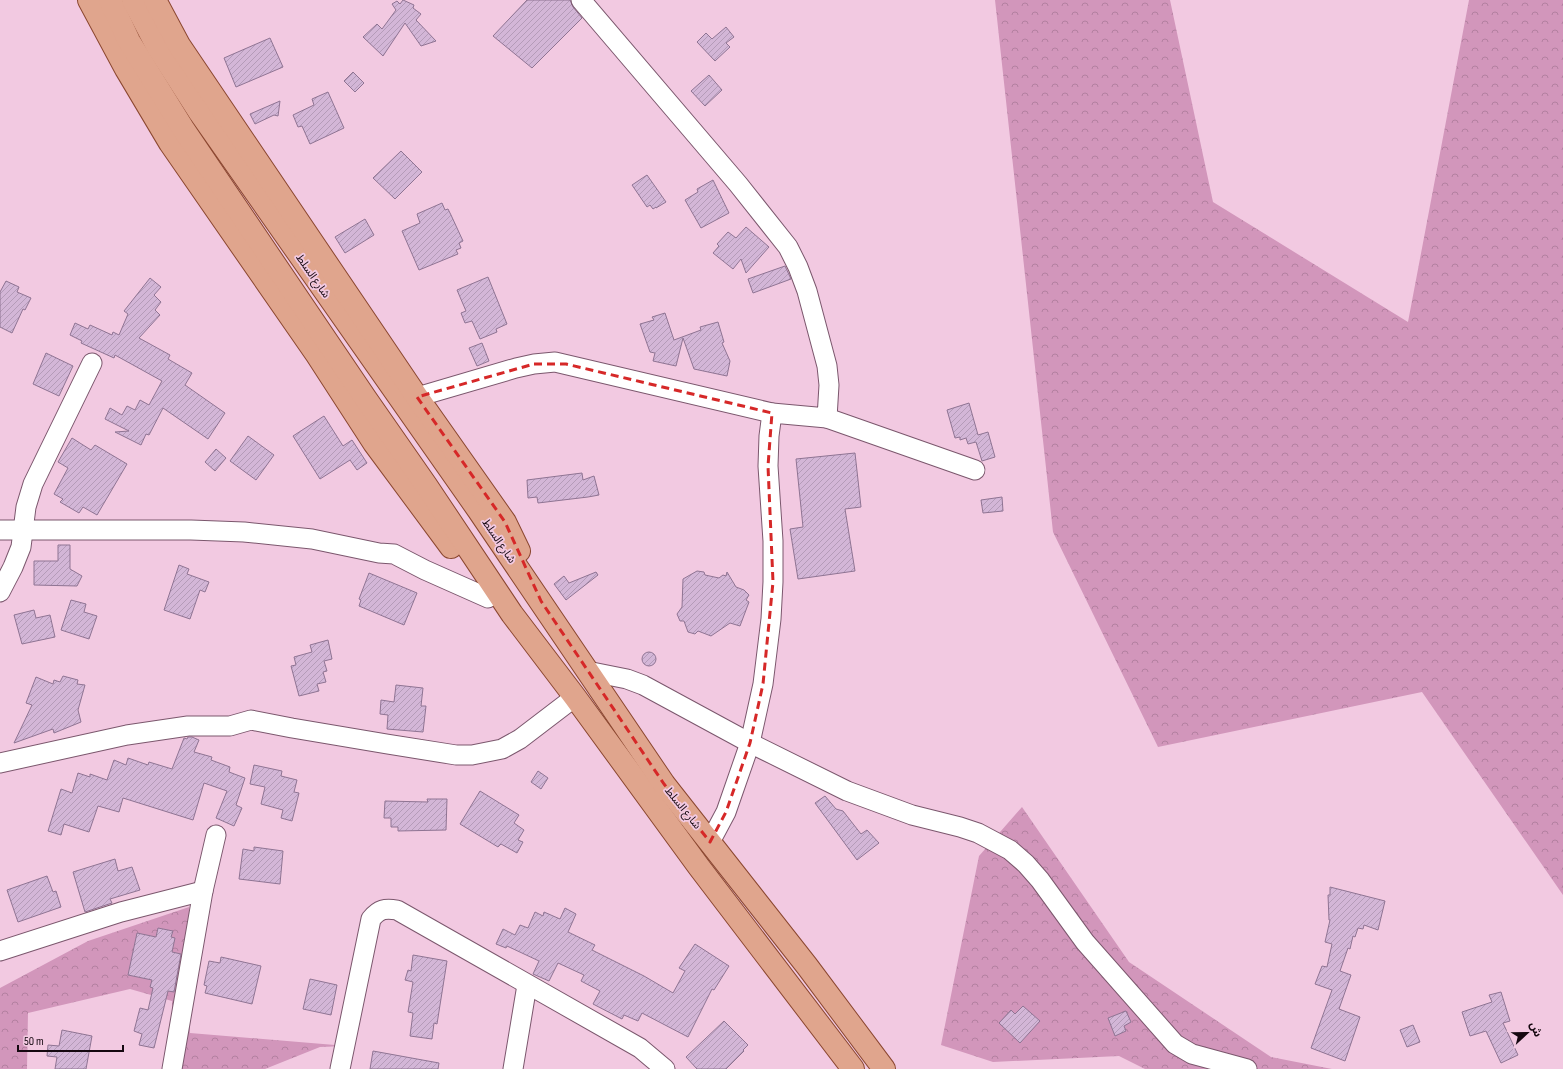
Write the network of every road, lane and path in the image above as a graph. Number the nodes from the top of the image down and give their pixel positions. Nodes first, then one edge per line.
1 (72, 0) edge
2 (133, 0) edge
3 (154, 0) edge
4 (581, 0) edge
5 (97, 4) edge
6 (92, 364) dead end
7 (417, 397) junction
8 (772, 413) junction
9 (827, 418) junction
10 (975, 470) dead end
11 (0, 530) edge
12 (24, 530) junction
13 (0, 592) edge
14 (488, 598) junction
15 (541, 601) junction
16 (586, 671) junction
17 (569, 689) junction
18 (750, 743) junction
19 (0, 763) edge
20 (216, 835) dead end
21 (710, 842) junction
22 (203, 891) junction
23 (0, 951) edge
24 (527, 984) junction
25 (172, 1069) edge
26 (340, 1069) edge
27 (513, 1069) edge
28 (666, 1069) edge
29 (852, 1069) edge
30 (884, 1069) edge
31 (1247, 1069) edge

1 - 5 main road
2 - 15 main road, شارع السلط
3 - 7 main road
4 - 9 street
5 - 14 main road
5 - 17 main road, شارع السلط
6 - 12 street
7 - 8 street
7 - 15 main road
8 - 9 street
8 - 18 street
9 - 10 street
11 - 12 street
12 - 13 street
12 - 14 street
14 - 17 main road
15 - 16 main road, شارع السلط
16 - 18 street
16 - 21 main road, شارع السلط
17 - 19 street
17 - 29 main road, شارع السلط
18 - 21 street
18 - 31 street
20 - 22 street
21 - 30 main road, شارع السلط
22 - 23 street
22 - 25 street
24 - 26 street
24 - 27 street
24 - 28 street

